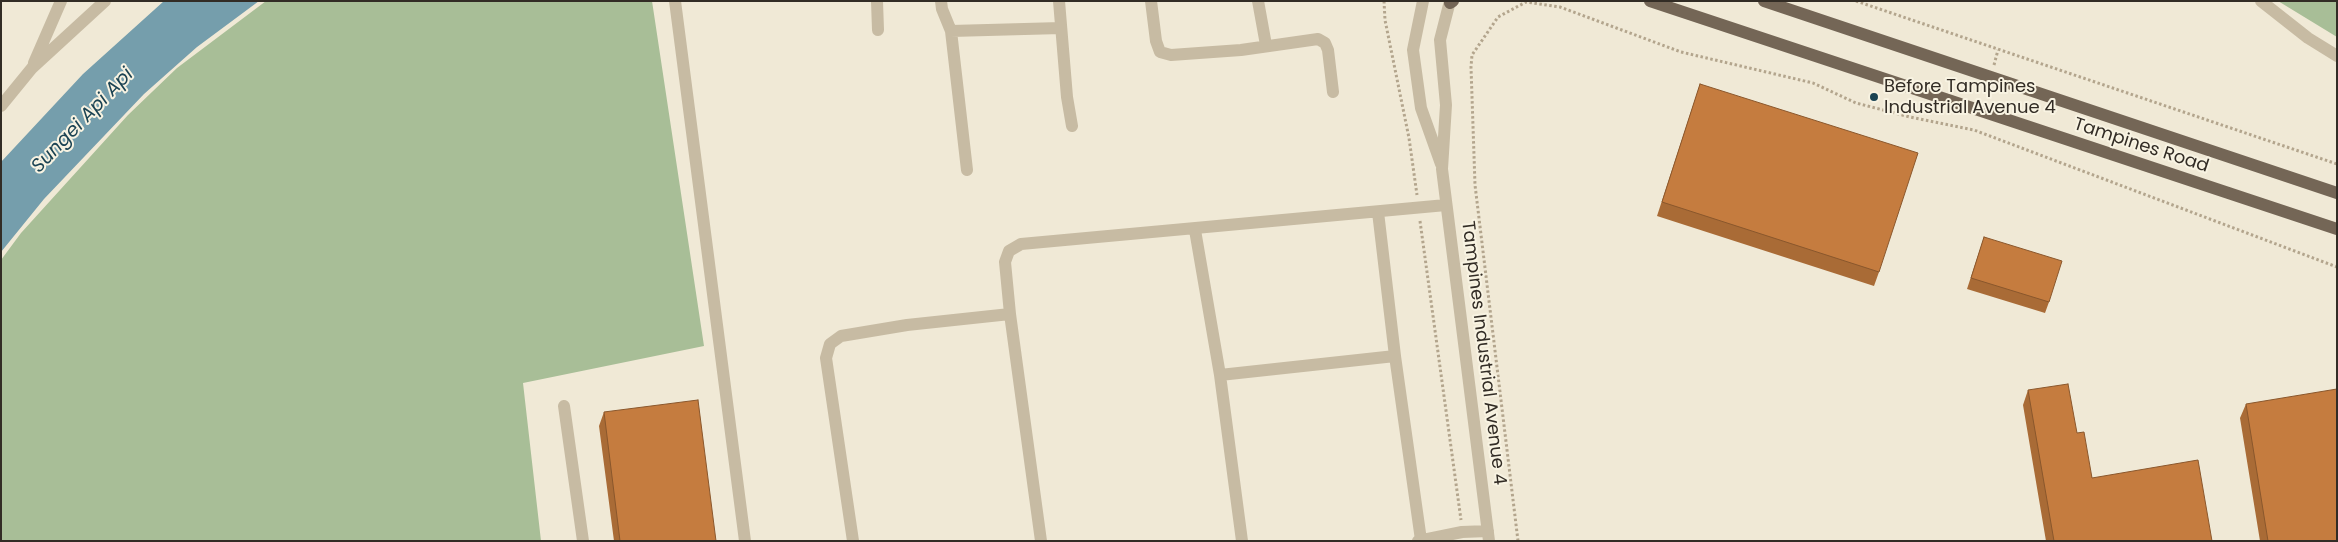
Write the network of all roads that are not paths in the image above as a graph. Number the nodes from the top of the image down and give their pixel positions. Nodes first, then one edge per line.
1 (61, 1) edge
2 (104, 1) edge
3 (675, 1) edge
4 (877, 1) edge
5 (941, 1) edge
6 (1059, 1) edge
7 (1151, 1) edge
8 (1258, 1) edge
9 (1423, 1) edge
10 (1650, 1) edge
11 (1764, 1) edge
12 (2260, 1) edge
13 (1451, 2) edge
14 (1061, 28) junction
15 (878, 30) dead end
16 (951, 31) junction
17 (1266, 45) junction
18 (2337, 56) edge
19 (32, 68) junction
20 (1333, 92) dead end
21 (1, 106) edge
22 (1072, 126) dead end
23 (1442, 169) junction
24 (967, 170) dead end
25 (2337, 193) edge
26 (1446, 205) junction
27 (1378, 212) junction
28 (2337, 229) edge
29 (1195, 230) junction
30 (1010, 314) junction
31 (1395, 356) junction
32 (1220, 375) junction
33 (564, 406) dead end
34 (1489, 536) edge
35 (583, 541) edge
36 (745, 541) edge
37 (853, 541) edge
38 (1041, 541) edge
39 (1242, 541) edge
40 (1420, 541) edge

1 - 19 street
2 - 19 street
3 - 36 street
4 - 15 street
5 - 16 street
6 - 14 street
7 - 17 street
8 - 17 street
9 - 23 street, Tampines Industrial Avenue 4
10 - 28 main road, Tampines Road
11 - 25 main road, Tampines Road
12 - 18 street
13 - 23 street, Tampines Industrial Avenue 4
14 - 16 street
14 - 22 street
16 - 24 street
17 - 20 street
19 - 21 street
23 - 26 street, Tampines Industrial Avenue 4
26 - 27 street
26 - 34 street, Tampines Industrial Avenue 4
27 - 29 street
27 - 31 street
29 - 30 street
29 - 32 street
30 - 37 street
30 - 38 street
31 - 32 street
31 - 40 street
32 - 39 street
33 - 35 street
34 - 40 street

